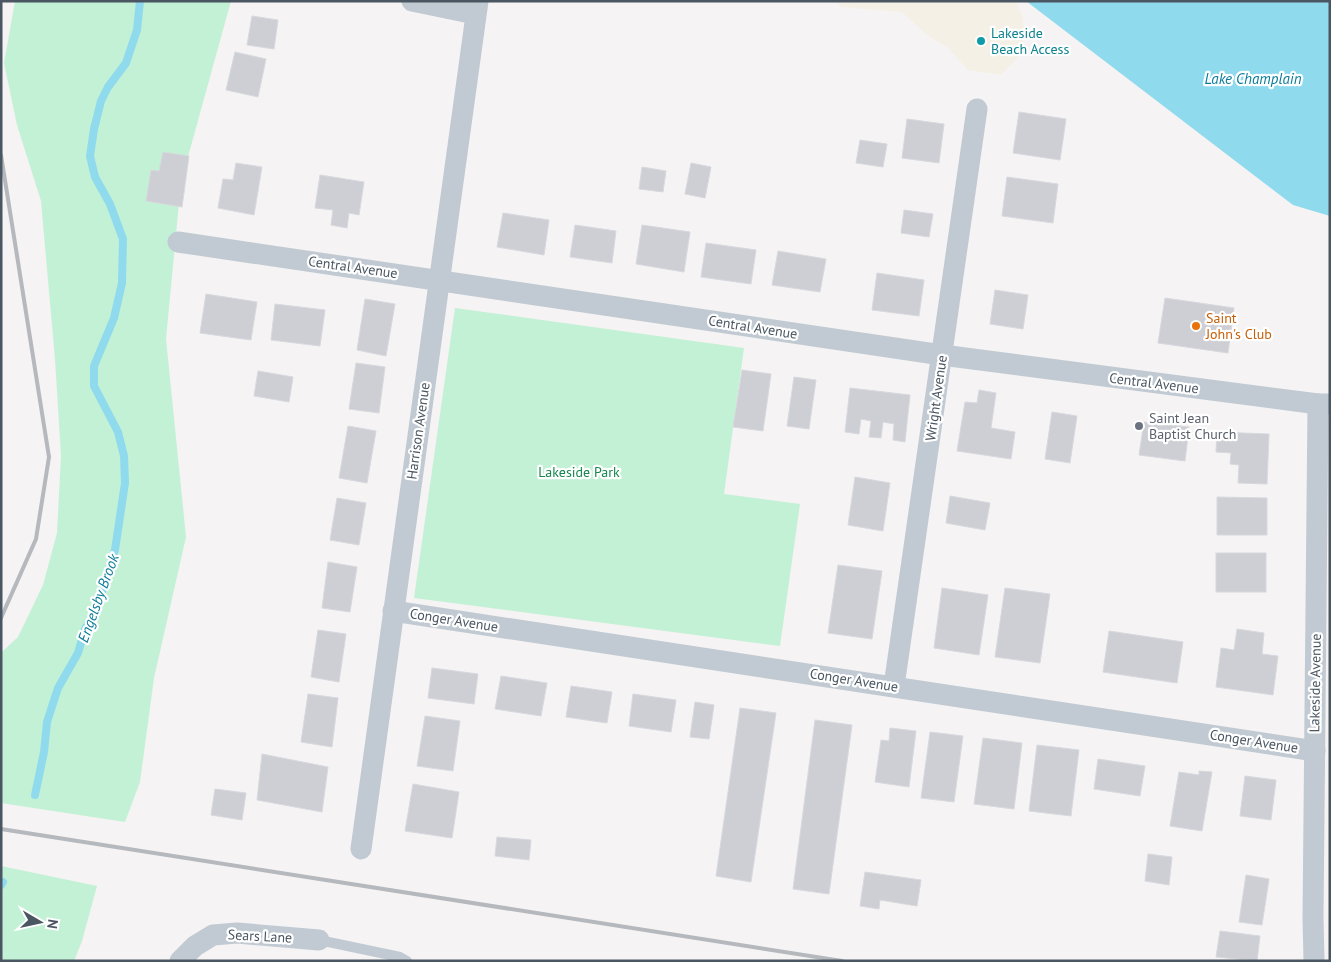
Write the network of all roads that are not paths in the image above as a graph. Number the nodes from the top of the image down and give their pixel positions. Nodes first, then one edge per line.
1 (412, 1) edge
2 (477, 8) edge
3 (977, 110) dead end
4 (178, 242) dead end
5 (439, 280) junction
6 (942, 355) junction
7 (1324, 404) edge
8 (393, 611) junction
9 (894, 686) junction
10 (1315, 751) junction
11 (361, 849) dead end
12 (319, 940) joint
13 (180, 961) edge
14 (407, 961) edge
15 (1314, 961) edge

1 - 2 street
2 - 5 street, Harrison Avenue
3 - 6 street, Wright Avenue
4 - 5 street, Central Avenue
5 - 6 street, Central Avenue
5 - 8 street, Harrison Avenue
6 - 7 street, Central Avenue
6 - 9 street, Wright Avenue
7 - 10 street, Lakeside Avenue
8 - 9 street, Conger Avenue
8 - 11 street, Harrison Avenue
9 - 10 street, Conger Avenue
10 - 15 street, Lakeside Avenue
12 - 13 street, Sears Lane
12 - 14 lane

